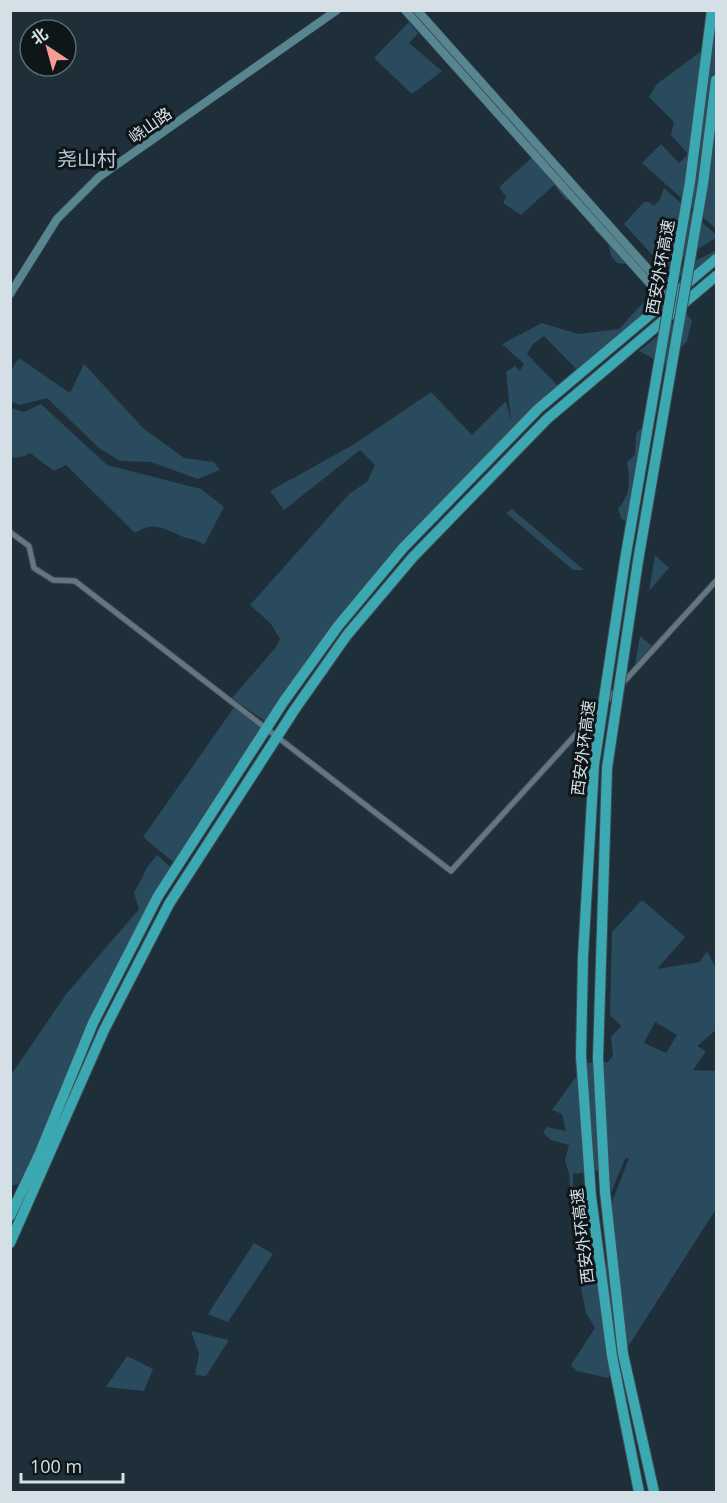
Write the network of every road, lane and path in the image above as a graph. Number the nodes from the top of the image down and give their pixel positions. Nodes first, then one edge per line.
1 (337, 10) edge
2 (405, 10) edge
3 (417, 10) edge
4 (712, 10) edge
5 (717, 80) edge
6 (717, 259) edge
7 (717, 276) edge
8 (10, 294) edge
9 (669, 299) junction
10 (678, 308) junction
11 (10, 532) edge
12 (717, 581) edge
13 (266, 730) junction
14 (277, 736) junction
15 (10, 1216) edge
16 (10, 1244) edge
17 (639, 1492) edge
18 (654, 1492) edge

1 - 8 main road, 峣山路
2 - 9 main road
3 - 9 main road
4 - 17 highway, 西安外环高速, bridge
5 - 18 highway, 西安外环高速, bridge
6 - 9 highway
7 - 10 highway
9 - 10 main road
9 - 13 highway
10 - 14 highway
11 - 13 street
12 - 14 street
13 - 14 street
13 - 15 highway
14 - 16 highway

